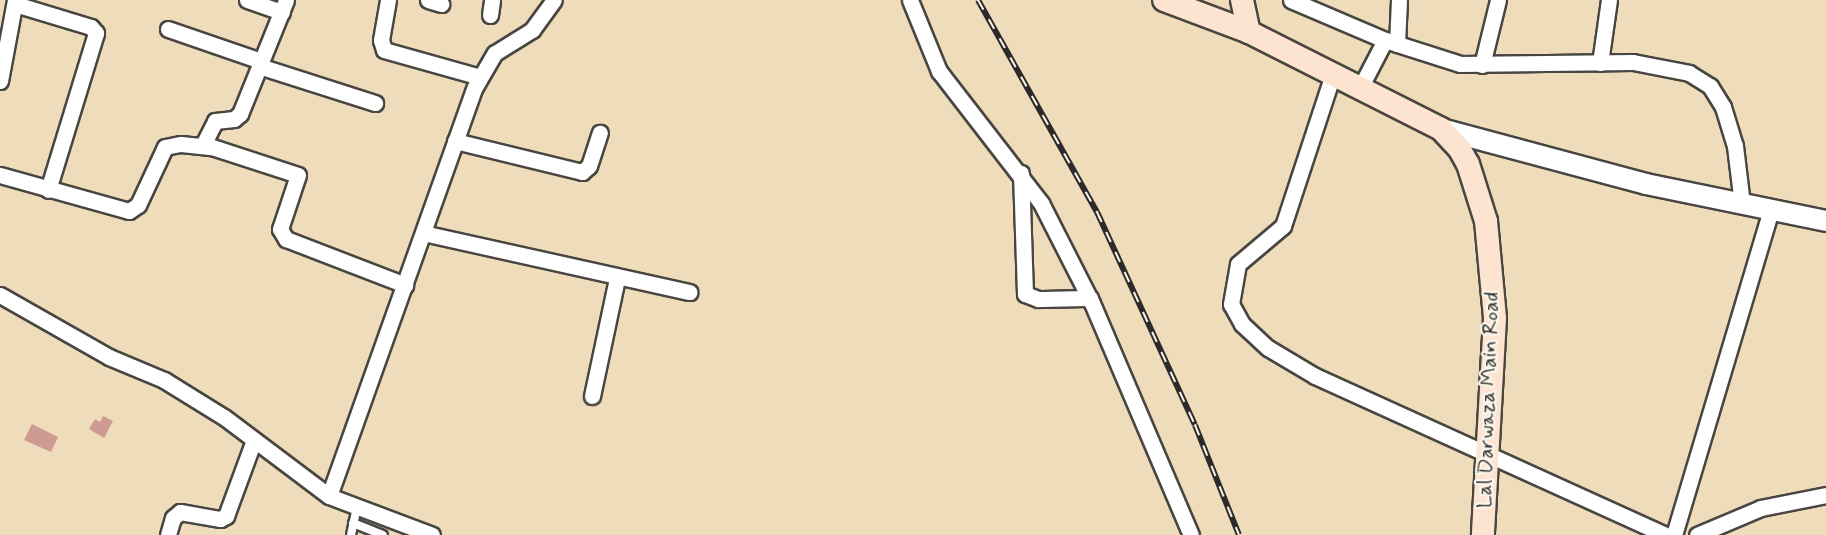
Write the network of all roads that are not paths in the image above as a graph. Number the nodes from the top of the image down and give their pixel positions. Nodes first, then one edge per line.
1 (247, 0) edge
2 (388, 0) edge
3 (554, 0) edge
4 (910, 0) edge
5 (1164, 0) edge
6 (1242, 0) edge
7 (1292, 0) edge
8 (1399, 0) edge
9 (1498, 0) edge
10 (1609, 0) edge
11 (15, 2) edge
12 (284, 6) edge
13 (168, 29) dead end
14 (1249, 32) junction
15 (1391, 42) junction
16 (1600, 63) junction
17 (260, 64) junction
18 (1482, 65) junction
19 (1333, 74) junction
20 (480, 77) junction
21 (0, 81) edge
22 (1360, 87) junction
23 (375, 103) dead end
24 (1441, 129) junction
25 (600, 133) dead end
26 (455, 141) junction
27 (203, 145) junction
28 (1021, 173) junction
29 (0, 175) edge
30 (48, 190) junction
31 (1742, 204) junction
32 (1771, 210) junction
33 (1826, 221) edge
34 (423, 233) junction
35 (617, 278) junction
36 (405, 285) junction
37 (690, 292) dead end
38 (0, 294) edge
39 (1090, 298) junction
40 (592, 396) dead end
41 (254, 440) junction
42 (1488, 451) junction
43 (1826, 495) edge
44 (329, 496) junction
45 (357, 506) junction
46 (354, 523) junction
47 (168, 535) edge
48 (351, 535) edge
49 (383, 535) edge
50 (432, 535) edge
51 (1191, 535) edge
52 (1483, 535) edge
53 (1666, 535) edge
54 (1674, 535) edge
55 (1697, 535) edge

1 - 12 street
2 - 20 street
3 - 20 street
4 - 28 street
5 - 14 main road, Lal Darwaza Main Road
6 - 14 main road
7 - 15 street
8 - 15 street
9 - 18 street
10 - 16 street
11 - 21 street
11 - 30 street
12 - 17 street
13 - 17 street
14 - 19 main road, Lal Darwaza Main Road
15 - 18 street
15 - 22 street
16 - 18 street
16 - 31 street
17 - 23 street
17 - 27 street
19 - 22 main road, Lal Darwaza Main Road
19 - 42 street
20 - 26 street
22 - 24 main road, Lal Darwaza Main Road
24 - 31 street
24 - 42 main road, Lal Darwaza Main Road
25 - 26 street
26 - 34 street
27 - 30 street
27 - 36 street
28 - 39 street
28 - 39 street
29 - 30 street
31 - 32 street
32 - 33 street
32 - 54 street
34 - 35 street
34 - 36 street
35 - 37 street
35 - 40 street
36 - 44 street
38 - 41 street
39 - 51 street
41 - 44 street
41 - 47 street
42 - 52 main road, Lal Darwaza Main Road
42 - 53 street
43 - 55 street
44 - 45 street
45 - 46 lane
45 - 50 street
46 - 48 lane
46 - 49 lane

